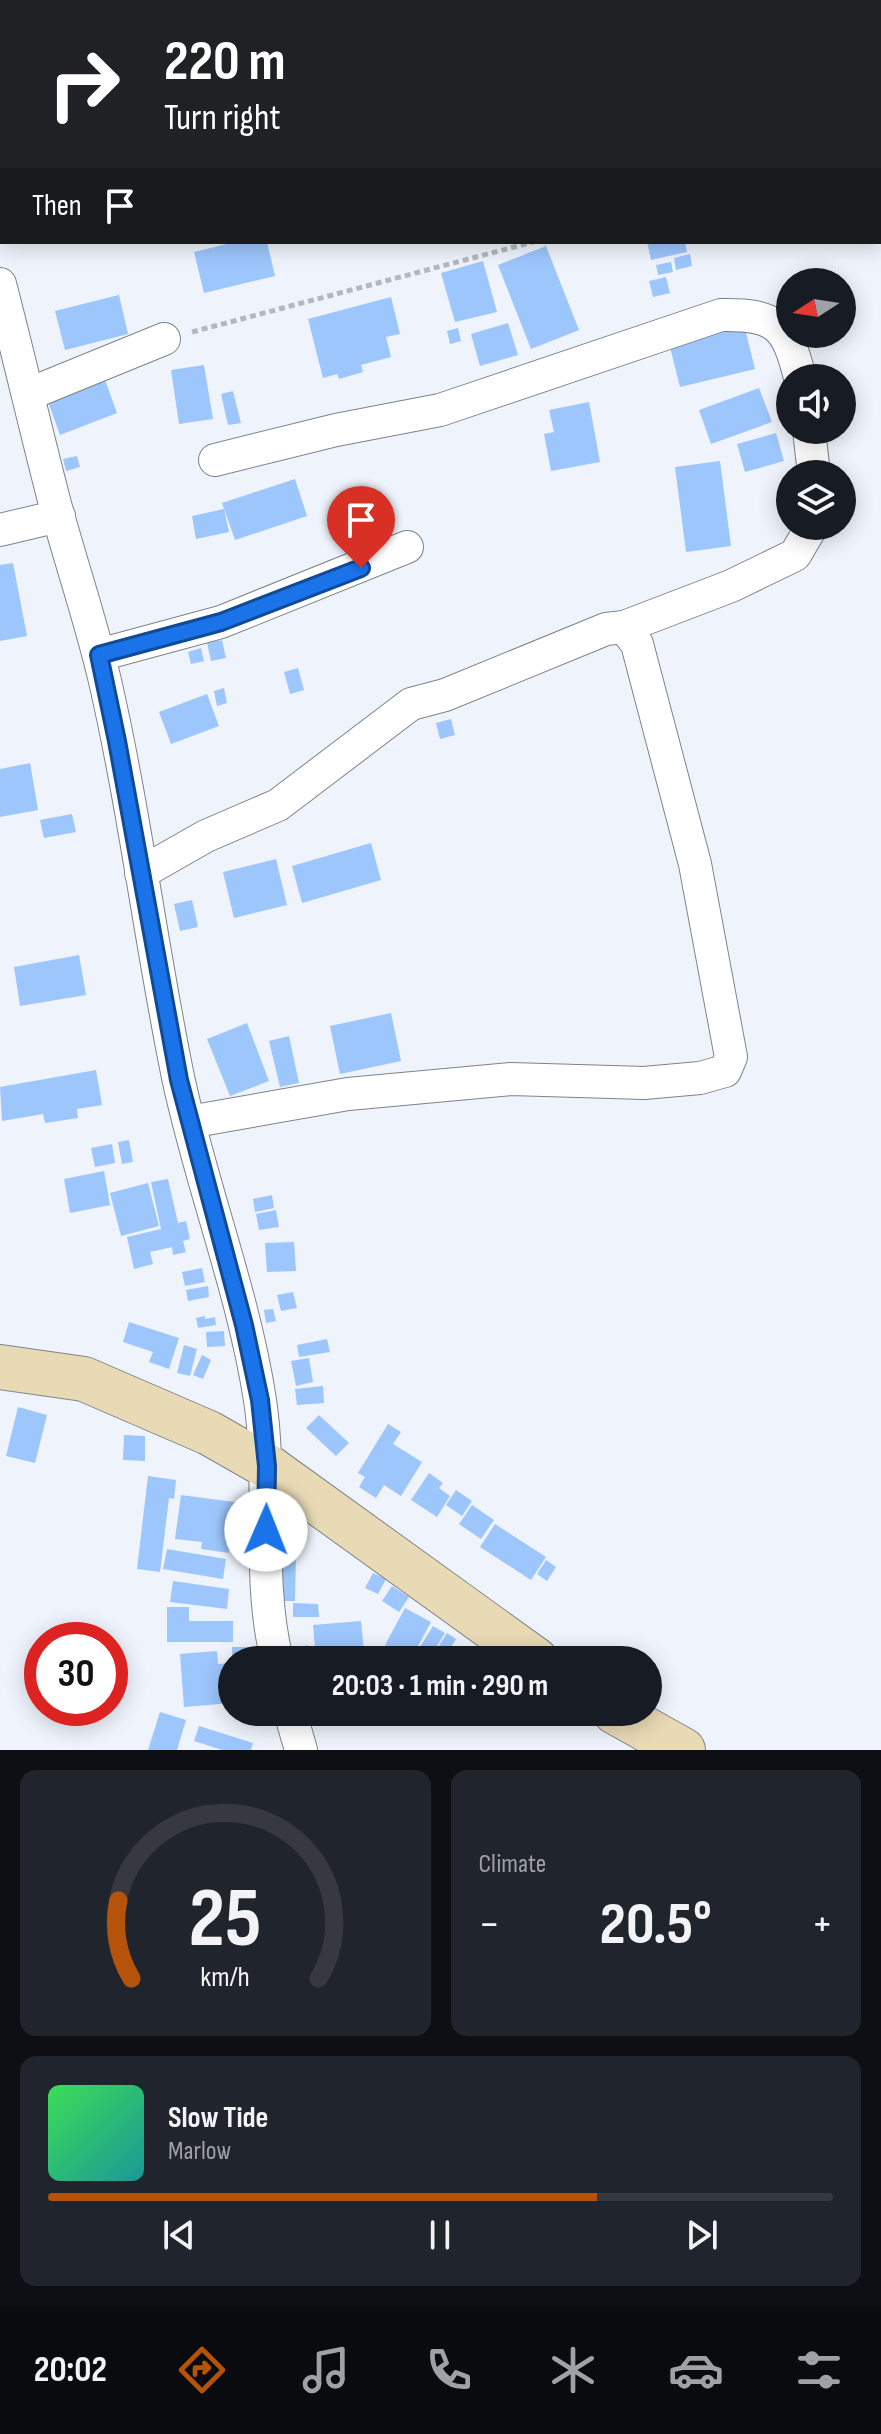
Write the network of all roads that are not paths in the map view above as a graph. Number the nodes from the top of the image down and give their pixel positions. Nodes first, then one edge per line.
1 (0, 284) edge
2 (164, 339) road end
3 (795, 364) edge
4 (29, 394) junction
5 (215, 460) dead end
6 (59, 516) junction
7 (0, 530) edge
8 (804, 540) edge
9 (407, 547) dead end
10 (624, 627) junction
11 (99, 655) junction
12 (141, 873) junction
13 (189, 1122) junction
14 (0, 1367) edge
15 (267, 1466) junction
16 (273, 1646) edge
17 (517, 1646) edge
18 (294, 1726) edge
19 (640, 1726) edge
20 (301, 1750) edge
21 (683, 1750) edge

1 - 4 street
2 - 4 street
3 - 5 street
4 - 6 street
6 - 7 street
6 - 11 street
8 - 10 street
9 - 11 street
10 - 12 street
10 - 13 street
11 - 12 street
12 - 13 street
13 - 15 street
14 - 15 main road
15 - 16 street
15 - 17 main road
18 - 20 street
19 - 21 main road

